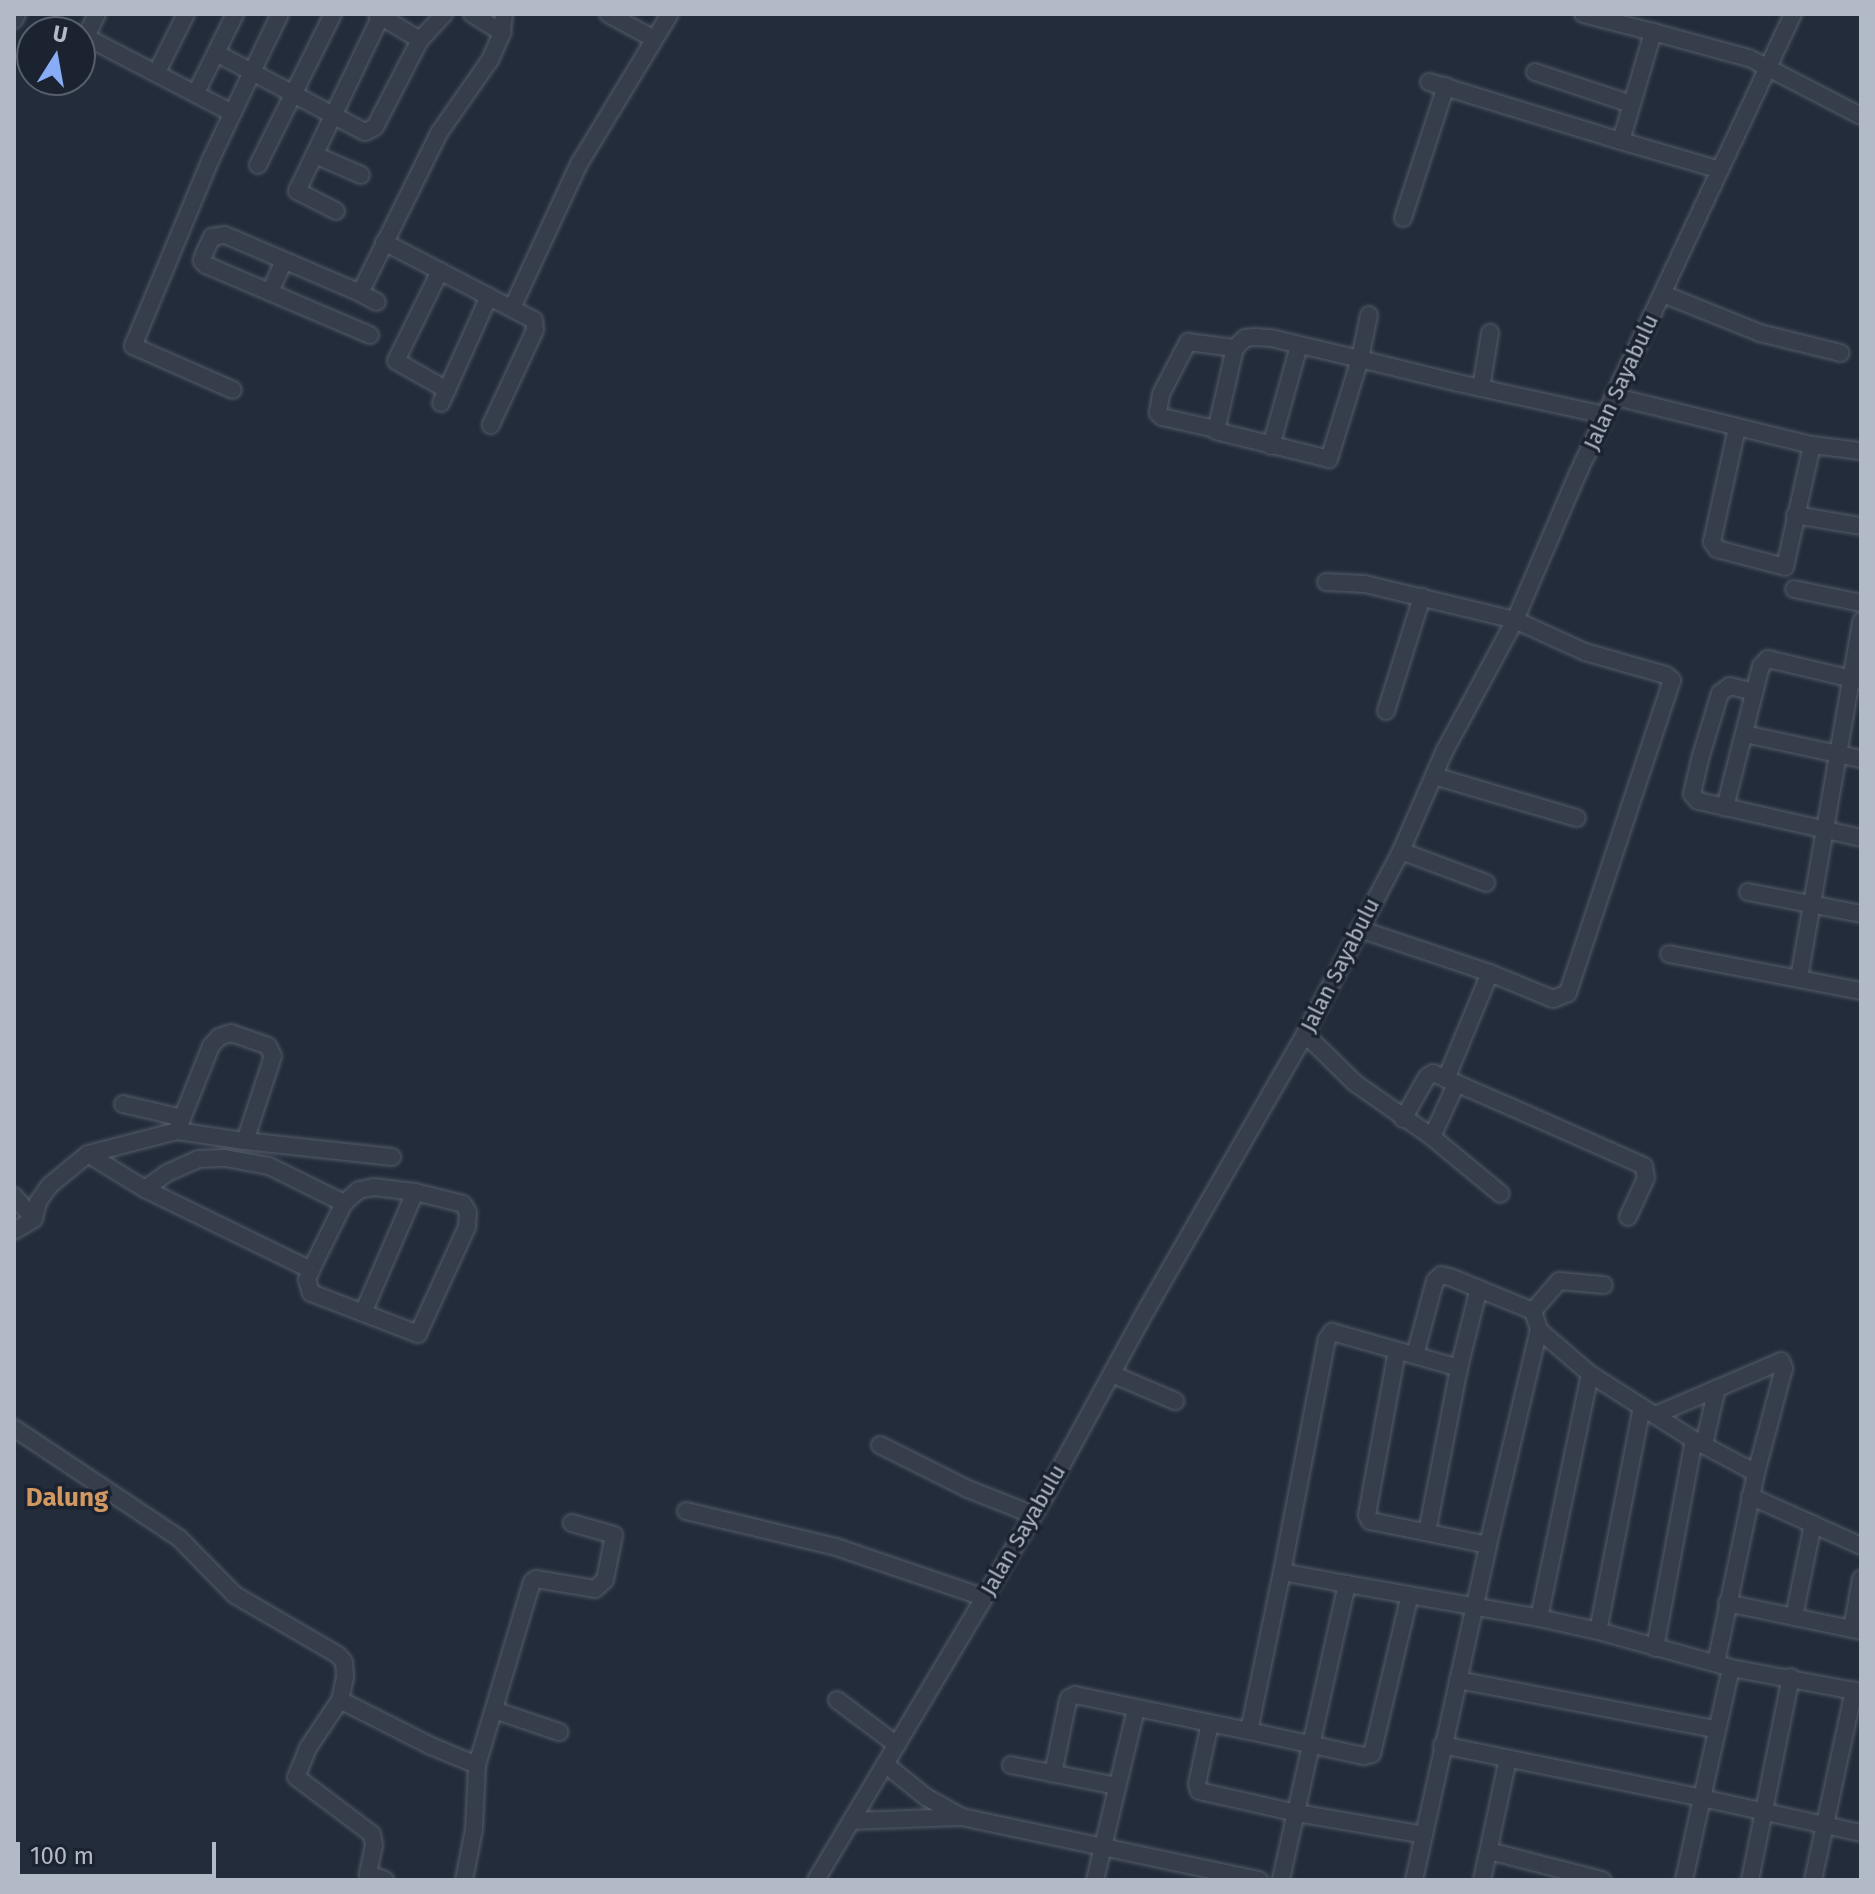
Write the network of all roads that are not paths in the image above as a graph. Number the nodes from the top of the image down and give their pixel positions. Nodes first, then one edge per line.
1 (17, 14) edge
2 (186, 14) edge
3 (235, 14) edge
4 (280, 14) edge
5 (333, 14) edge
6 (444, 14) edge
7 (472, 14) edge
8 (504, 14) edge
9 (608, 14) edge
10 (670, 14) edge
11 (1583, 14) edge
12 (1793, 14) edge
13 (379, 15) edge
14 (14, 20) edge
15 (1653, 32) junction
16 (502, 33) junction
17 (654, 39) junction
18 (420, 40) junction
19 (96, 48) edge
20 (216, 53) junction
21 (1768, 68) junction
22 (157, 72) junction
23 (252, 72) junction
24 (1535, 72) dead end
25 (196, 93) junction
26 (293, 96) junction
27 (1631, 104) junction
28 (232, 113) junction
29 (335, 115) junction
30 (1861, 116) edge
31 (1621, 141) junction
32 (315, 155) junction
33 (258, 165) dead end
34 (1720, 170) junction
35 (361, 175) dead end
36 (336, 211) dead end
37 (1403, 218) dead end
38 (384, 242) junction
39 (284, 261) junction
40 (440, 271) junction
41 (270, 292) junction
42 (360, 293) junction
43 (1663, 294) junction
44 (489, 296) junction
45 (377, 302) dead end
46 (513, 306) junction
47 (1369, 315) dead end
48 (1490, 333) dead end
49 (370, 335) dead end
50 (1299, 346) junction
51 (1235, 348) junction
52 (1841, 353) dead end
53 (1360, 359) junction
54 (1481, 388) junction
55 (233, 390) dead end
56 (1616, 397) junction
57 (1605, 415) junction
58 (491, 425) dead end
59 (1737, 428) junction
60 (1215, 429) junction
61 (1812, 445) junction
62 (1271, 446) junction
63 (1861, 451) edge
64 (1795, 515) junction
65 (1861, 526) edge
66 (1326, 582) dead end
67 (1794, 589) dead end
68 (1422, 597) junction
69 (1861, 603) edge
70 (1515, 620) junction
71 (1861, 621) edge
72 (1856, 680) edge
73 (1754, 692) junction
74 (1386, 711) dead end
75 (1745, 734) junction
76 (1839, 755) junction
77 (1861, 759) edge
78 (1434, 776) junction
79 (1725, 807) junction
80 (1577, 818) dead end
81 (1826, 831) junction
82 (1861, 838) edge
83 (1401, 851) junction
84 (1486, 883) dead end
85 (1748, 892) dead end
86 (1811, 904) junction
87 (1861, 914) edge
88 (1359, 929) junction
89 (1669, 954) dead end
90 (1490, 973) junction
91 (1799, 978) junction
92 (1861, 991) edge
93 (1305, 1034) junction
94 (1451, 1082) junction
95 (123, 1104) dead end
96 (1403, 1119) junction
97 (180, 1125) junction
98 (1432, 1137) junction
99 (245, 1141) junction
100 (88, 1154) junction
101 (392, 1157) dead end
102 (145, 1189) junction
103 (415, 1192) junction
104 (1501, 1194) dead end
105 (14, 1196) edge
106 (344, 1203) junction
107 (1628, 1217) dead end
108 (34, 1219) junction
109 (14, 1231) edge
110 (311, 1270) junction
111 (1604, 1285) dead end
112 (1479, 1288) junction
113 (1533, 1311) junction
114 (363, 1313) junction
115 (1539, 1330) junction
116 (1397, 1351) junction
117 (1415, 1355) junction
118 (1459, 1368) junction
119 (1112, 1374) junction
120 (1590, 1374) junction
121 (1717, 1388) junction
122 (1175, 1401) dead end
123 (1648, 1411) junction
124 (14, 1428) edge
125 (1699, 1443) junction
126 (880, 1445) dead end
127 (1756, 1473) junction
128 (1750, 1496) junction
129 (686, 1511) dead end
130 (1031, 1514) junction
131 (572, 1523) dead end
132 (1813, 1524) junction
133 (1427, 1532) junction
134 (1488, 1545) junction
135 (1861, 1546) edge
136 (1282, 1572) junction
137 (1861, 1579) edge
138 (1347, 1584) junction
139 (1410, 1595) junction
140 (983, 1597) junction
141 (1727, 1603) junction
142 (1476, 1606) junction
143 (1794, 1617) junction
144 (1539, 1618) junction
145 (1856, 1630) edge
146 (1598, 1631) junction
147 (1655, 1648) junction
148 (1723, 1666) junction
149 (1791, 1677) junction
150 (1458, 1680) junction
151 (1858, 1691) edge
152 (340, 1700) junction
153 (837, 1700) dead end
154 (1136, 1709) junction
155 (494, 1710) junction
156 (1210, 1723) junction
157 (1716, 1729) junction
158 (1249, 1731) junction
159 (559, 1732) dead end
160 (1312, 1744) junction
161 (897, 1745) junction
162 (1442, 1745) junction
163 (1508, 1759) junction
164 (885, 1764) junction
165 (477, 1765) junction
166 (1011, 1765) dead end
167 (1053, 1774) junction
168 (1116, 1786) junction
169 (1702, 1798) junction
170 (1764, 1812) junction
171 (1297, 1813) junction
172 (962, 1817) junction
173 (851, 1821) junction
174 (1825, 1826) junction
175 (1861, 1833) edge
176 (1424, 1835) junction
177 (1102, 1849) junction
178 (1489, 1851) junction
179 (385, 1880) edge
180 (464, 1880) edge
181 (816, 1880) edge
182 (1095, 1880) edge
183 (1259, 1880) edge
184 (1281, 1880) edge
185 (1414, 1880) edge
186 (1482, 1880) edge
187 (1602, 1880) edge
188 (1684, 1880) edge
189 (1750, 1880) edge
190 (1813, 1880) edge

1 - 14 street
2 - 22 street
3 - 20 street
4 - 23 street
5 - 26 street
6 - 18 street
7 - 16 street
8 - 16 street
9 - 17 street
10 - 17 street
11 - 15 street
12 - 21 street, Jalan Sayabulu
13 - 18 street
13 - 29 street
15 - 21 street
15 - 27 street
16 - 38 street
17 - 46 street
18 - 29 street
19 - 22 street
20 - 23 street
20 - 25 street
21 - 30 street
21 - 34 street, Jalan Sayabulu
22 - 25 street
23 - 26 street
23 - 28 street
24 - 27 street
25 - 28 street
26 - 29 street
26 - 33 street
27 - 31 street
28 - 55 street
29 - 32 street
31 - 34 street
31 - 37 street
32 - 35 street
32 - 36 street
34 - 43 street, Jalan Sayabulu
38 - 40 street
38 - 42 street
39 - 41 street
39 - 41 street
39 - 42 street
40 - 44 street
40 - 44 street
41 - 49 street
42 - 45 street
43 - 52 street
43 - 56 street, Jalan Sayabulu
44 - 46 street
46 - 58 street
47 - 53 street
48 - 54 street
50 - 51 street
50 - 53 street
50 - 62 street
51 - 60 street
51 - 60 street
53 - 54 street
53 - 62 street
54 - 57 street
56 - 57 street, Jalan Sayabulu
56 - 59 street
57 - 70 street, Jalan Sayabulu
59 - 61 street
59 - 64 street
60 - 62 street
61 - 63 street
61 - 64 street
64 - 65 street
66 - 68 street
67 - 69 street
68 - 70 street
68 - 74 street
70 - 78 street, Jalan Sayabulu
70 - 90 street
71 - 72 street
72 - 73 street
72 - 76 street
73 - 75 street
73 - 79 street
75 - 76 street
75 - 79 street
76 - 77 street
76 - 81 street
78 - 80 street
78 - 83 street, Jalan Sayabulu
79 - 81 street
81 - 82 street
81 - 86 street
83 - 84 street
83 - 88 street, Jalan Sayabulu
85 - 86 street
86 - 87 street
86 - 91 street
88 - 90 street
88 - 93 street, Jalan Sayabulu
89 - 91 street
90 - 94 street
91 - 92 street
93 - 96 street
93 - 119 street, Jalan Sayabulu
94 - 96 street
94 - 98 street
94 - 107 street
95 - 97 street
96 - 98 street
97 - 99 street
97 - 99 street
97 - 100 street
98 - 104 street
99 - 101 street
100 - 102 street
100 - 108 street
102 - 106 street
102 - 110 street
103 - 106 street
103 - 114 street
103 - 114 street
105 - 108 street
106 - 110 street
108 - 109 street
110 - 114 street
111 - 113 street
112 - 113 street
112 - 117 street
112 - 118 street
113 - 115 street
115 - 120 street
115 - 134 street
116 - 117 street
116 - 133 street
116 - 136 street
117 - 118 street
118 - 133 street
119 - 122 street
119 - 130 street, Jalan Sayabulu
120 - 123 street
120 - 144 street
121 - 123 street
121 - 125 street
121 - 127 street
123 - 125 street
123 - 146 street
124 - 152 street
125 - 127 street
125 - 147 street
126 - 130 street
127 - 128 street
128 - 132 street
128 - 141 street
129 - 140 street
130 - 140 street, Jalan Sayabulu
131 - 155 street
132 - 135 street
132 - 143 street
133 - 134 street
134 - 142 street
136 - 138 street
136 - 158 street
137 - 145 street
138 - 139 street
138 - 160 street
139 - 142 street
139 - 160 street
140 - 161 street, Jalan Sayabulu
141 - 143 street
141 - 148 street
142 - 144 street
142 - 150 street
143 - 145 street
144 - 146 street
146 - 147 street
147 - 148 street
148 - 149 street
148 - 157 street
149 - 151 street
149 - 170 street
150 - 157 street
150 - 162 street
151 - 174 street
152 - 165 street
152 - 179 street
153 - 161 street
154 - 156 street
154 - 167 street
154 - 168 street
155 - 159 street
155 - 165 street
156 - 158 street
156 - 171 street
157 - 169 street
158 - 160 street
160 - 171 street
161 - 164 street, Jalan Sayabulu
162 - 163 street
162 - 176 street
163 - 169 street
163 - 178 street
164 - 172 street
164 - 173 street, Jalan Sayabulu
165 - 180 street
166 - 167 street
167 - 168 street
168 - 177 street
169 - 170 street
169 - 188 street
170 - 174 street
170 - 189 street
171 - 176 street
171 - 184 street
172 - 173 street
172 - 177 street
173 - 181 street, Jalan Sayabulu
174 - 175 street
174 - 190 street
176 - 185 street
177 - 182 street
177 - 183 street
178 - 186 street
178 - 187 street

